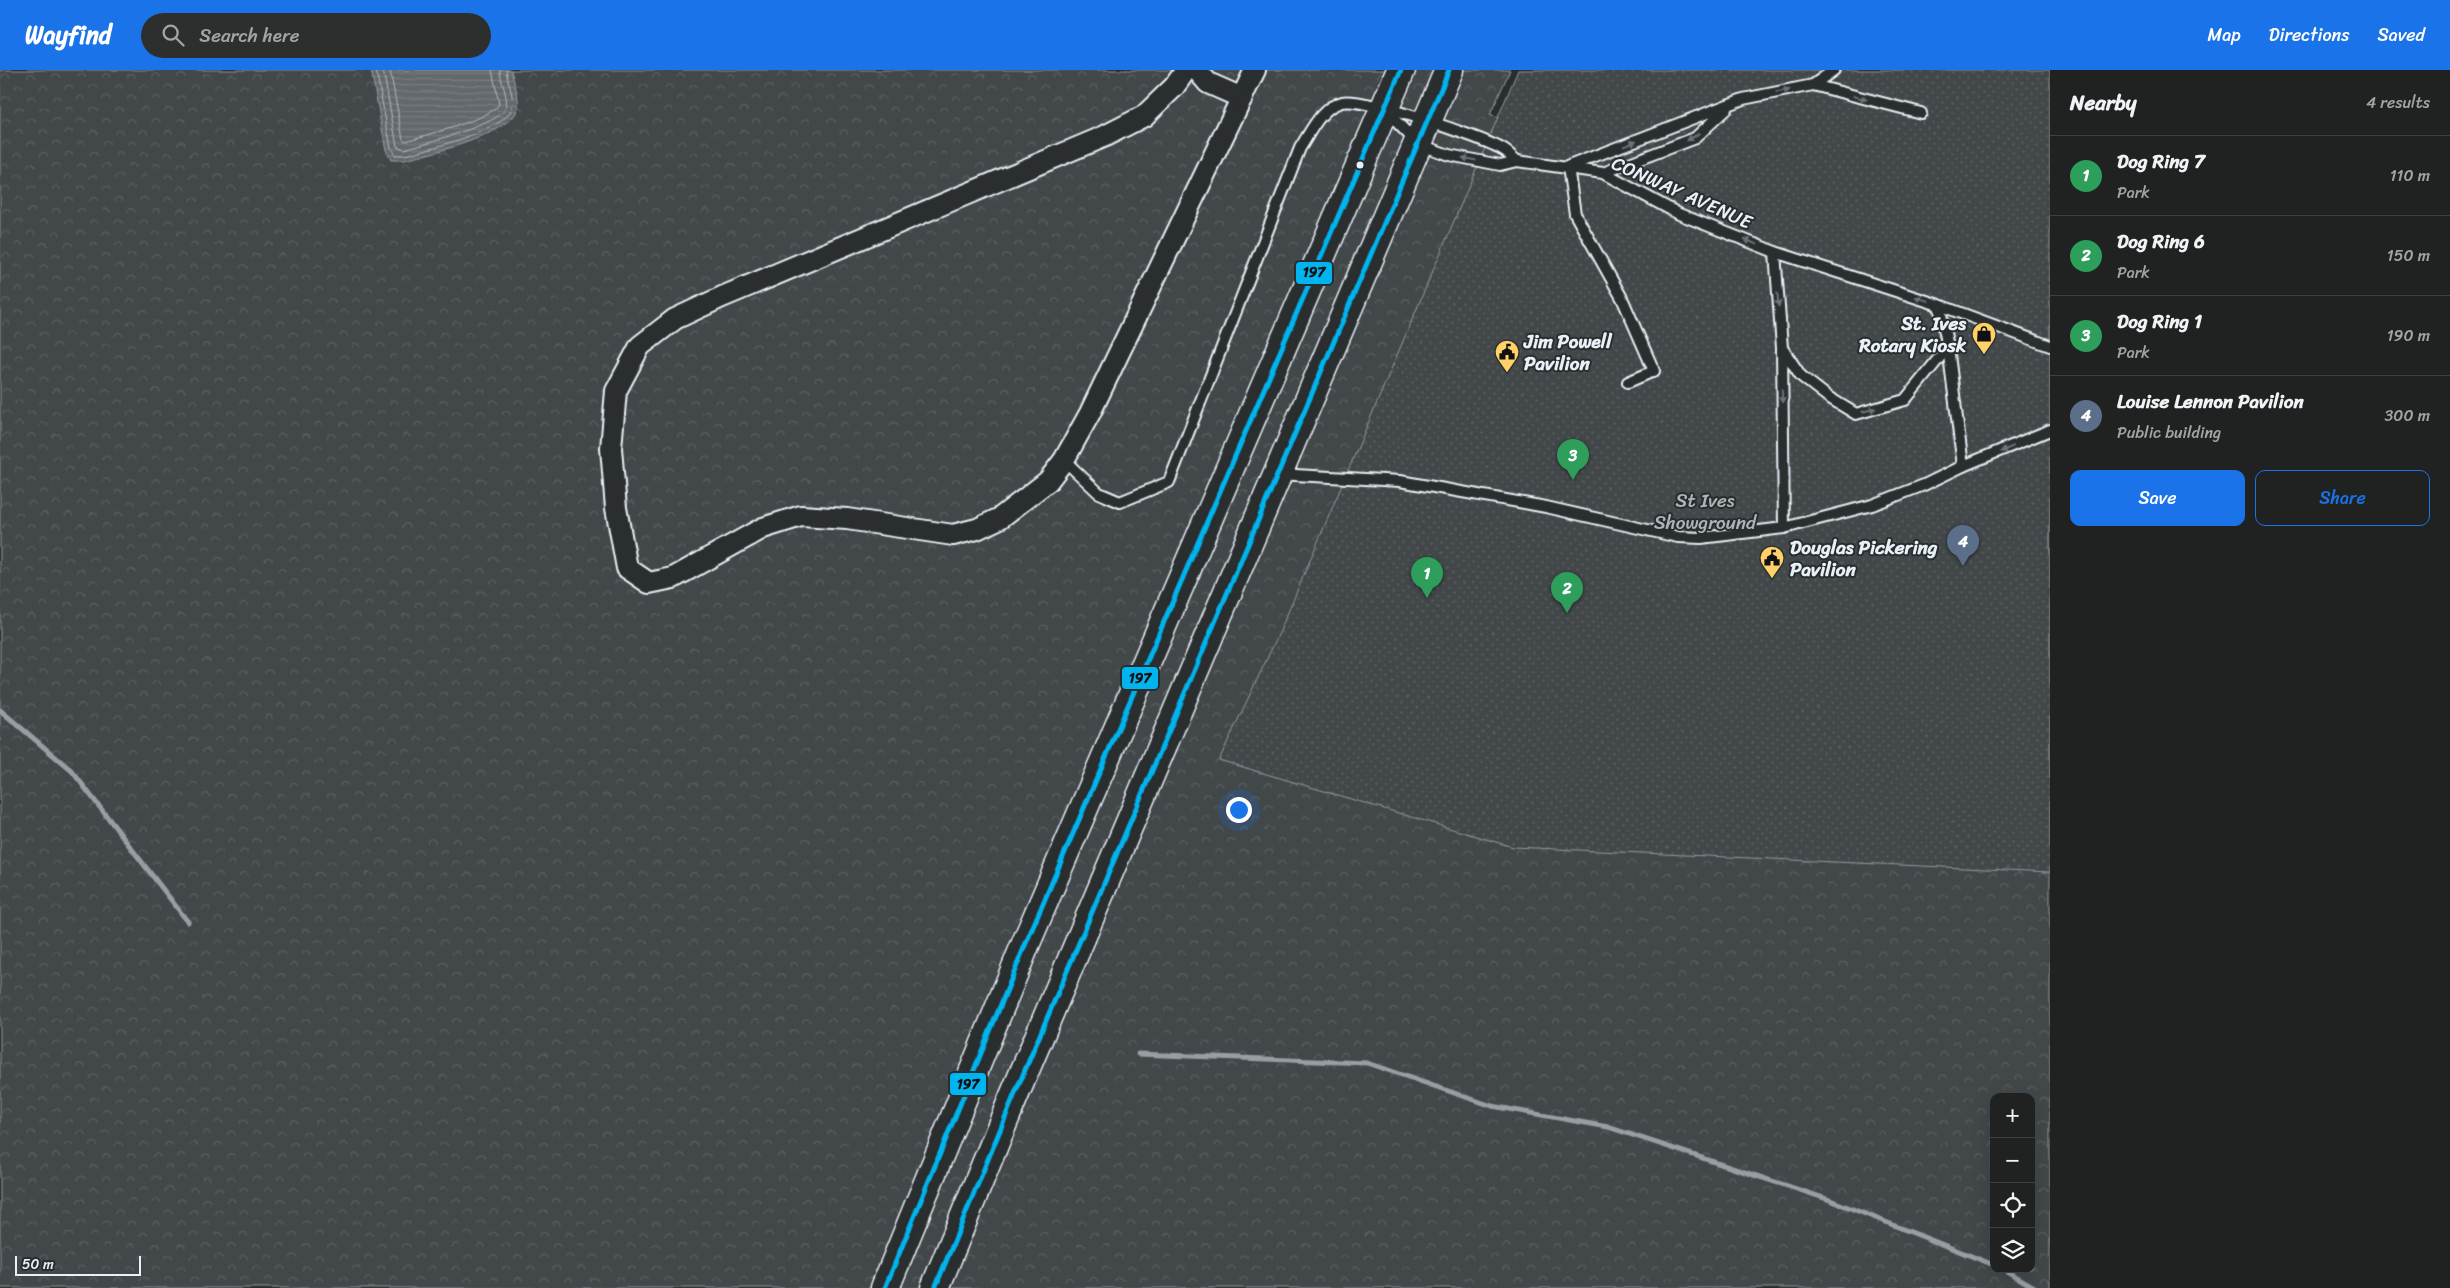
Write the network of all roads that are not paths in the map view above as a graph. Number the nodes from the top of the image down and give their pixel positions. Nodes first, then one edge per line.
1 (1186, 70) edge
2 (1197, 70) edge
3 (1255, 70) edge
4 (1401, 70) edge
5 (1449, 70) edge
6 (1834, 70) edge
7 (1813, 85) junction
8 (1242, 98) junction
9 (1730, 106) junction
10 (1385, 110) junction
11 (1921, 113) dead end
12 (1423, 132) junction
13 (1517, 161) junction
14 (1568, 167) junction
15 (1603, 173) junction
16 (1775, 252) junction
17 (1939, 305) junction
18 (2050, 346) edge
19 (1948, 347) junction
20 (1782, 348) junction
21 (1628, 382) dead end
22 (2050, 430) edge
23 (1064, 460) junction
24 (1963, 466) junction
25 (1277, 474) junction
26 (1784, 528) junction
27 (885, 1288) edge
28 (935, 1288) edge

1 - 23 street
2 - 8 street
3 - 8 street
4 - 10 highway
5 - 12 highway
6 - 7 lane, CONWAY AVENUE
9 -> 7 lane, CONWAY AVENUE
7 -> 11 lane
8 - 23 street
14 -> 9 lane, CONWAY AVENUE
9 -> 15 lane
10 - 12 lane
10 - 12 lane
10 - 23 lane
10 - 27 highway
12 - 13 lane
13 -> 12 lane
12 - 25 highway
13 - 14 lane
14 - 15 lane, CONWAY AVENUE
14 - 21 lane
16 -> 15 lane, CONWAY AVENUE
17 -> 16 lane, CONWAY AVENUE
16 -> 20 lane
17 - 18 lane, CONWAY AVENUE
17 - 19 lane
20 -> 19 lane
19 - 24 lane
20 -> 26 lane
22 -> 24 lane
24 - 26 lane
25 - 26 lane
25 - 28 highway

